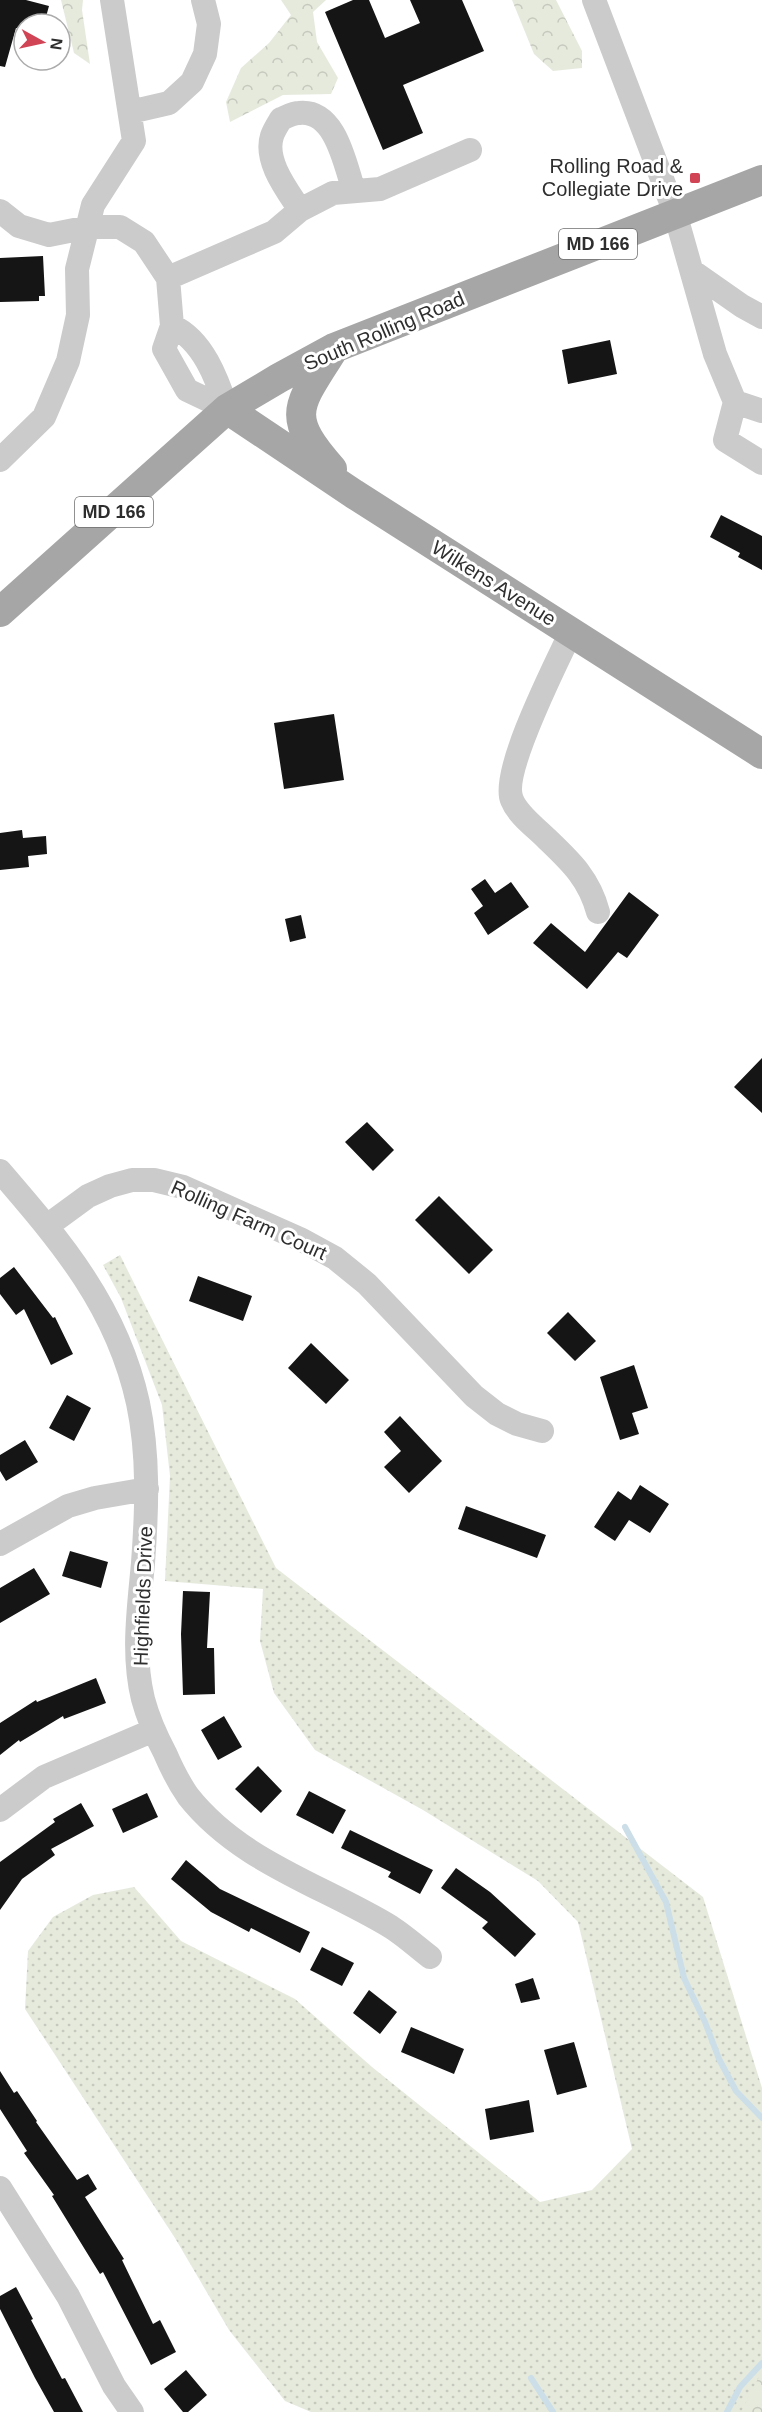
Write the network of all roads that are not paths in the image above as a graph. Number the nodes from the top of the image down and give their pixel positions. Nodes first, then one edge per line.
1 (112, 0) edge
2 (203, 0) edge
3 (594, 0) edge
4 (130, 112) junction
5 (470, 150) dead end
6 (762, 180) edge
7 (354, 191) junction
8 (300, 210) junction
9 (675, 213) junction
10 (4, 220) edge
11 (89, 227) junction
12 (692, 271) junction
13 (168, 278) junction
14 (762, 317) edge
15 (334, 348) junction
16 (735, 402) junction
17 (227, 410) junction
18 (762, 411) edge
19 (0, 460) edge
20 (762, 463) edge
21 (354, 494) junction
22 (0, 612) edge
23 (571, 632) junction
24 (762, 754) edge
25 (598, 912) dead end
26 (0, 1171) edge
27 (47, 1226) junction
28 (542, 1431) dead end
29 (147, 1489) junction
30 (0, 1544) edge
31 (154, 1730) junction
32 (0, 1810) edge
33 (430, 1957) dead end
34 (0, 2188) edge
35 (132, 2412) edge

1 - 4 street
2 - 4 street
3 - 9 street
4 - 11 street
5 - 7 street
6 - 9 main road, South Rolling Road / MD 166
7 - 8 street
7 - 8 street
8 - 13 street
9 - 12 street
9 - 15 main road, South Rolling Road / MD 166
10 - 11 street
11 - 13 street
11 - 19 street
12 - 14 street
12 - 16 street
13 - 17 street
15 - 17 main road, South Rolling Road / MD 166
15 - 21 main road
16 - 18 street
16 - 20 street
17 - 21 main road, Wilkens Avenue
17 - 22 main road, South Rolling Road / MD 166
21 - 23 main road, Wilkens Avenue
23 - 24 main road, Wilkens Avenue
23 - 25 street
26 - 27 street, Highfields Drive
27 - 28 street, Rolling Farm Court
27 - 29 street, Highfields Drive
29 - 30 street
29 - 31 street, Highfields Drive
31 - 32 street
31 - 33 street, Highfields Drive
34 - 35 street

